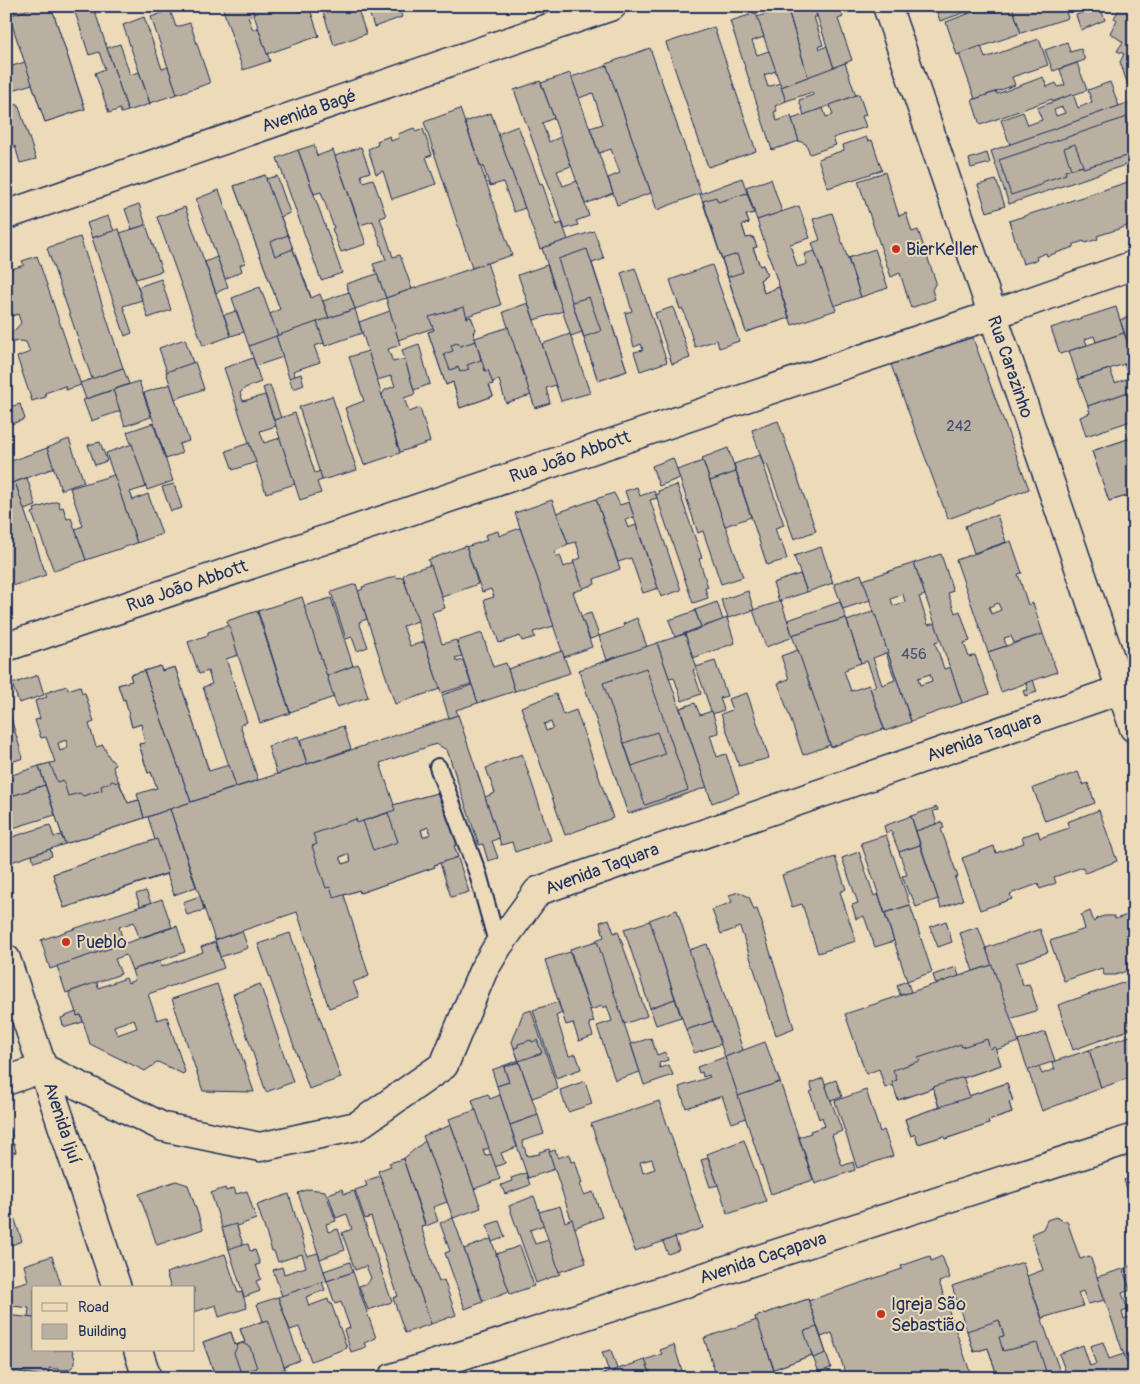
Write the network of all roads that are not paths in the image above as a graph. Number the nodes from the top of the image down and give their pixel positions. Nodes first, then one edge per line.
1 (612, 6) edge
2 (887, 6) edge
3 (6, 215) edge
4 (1134, 265) edge
5 (992, 315) junction
6 (6, 647) edge
7 (1127, 688) edge
8 (1134, 728) edge
9 (438, 767) dead end
10 (498, 946) junction
11 (6, 959) edge
12 (43, 1068) junction
13 (6, 1081) edge
14 (1134, 1138) edge
15 (116, 1286) edge
16 (139, 1352) edge
17 (147, 1378) edge
18 (392, 1378) edge

1 - 3 street, Avenida Bagé
2 - 5 street, Rua Carazinho
4 - 5 street, Rua João Abbott
5 - 6 street, Rua João Abbott
5 - 7 street, Rua Carazinho
7 - 8 street, Rua Carazinho
7 - 10 street, Avenida Taquara
9 - 10 lane
10 - 12 street, Avenida Taquara
11 - 12 street, Avenida Ijuí
12 - 13 street
12 - 15 street, Avenida Ijuí
14 - 18 street, Avenida Caçapava
16 - 17 street

